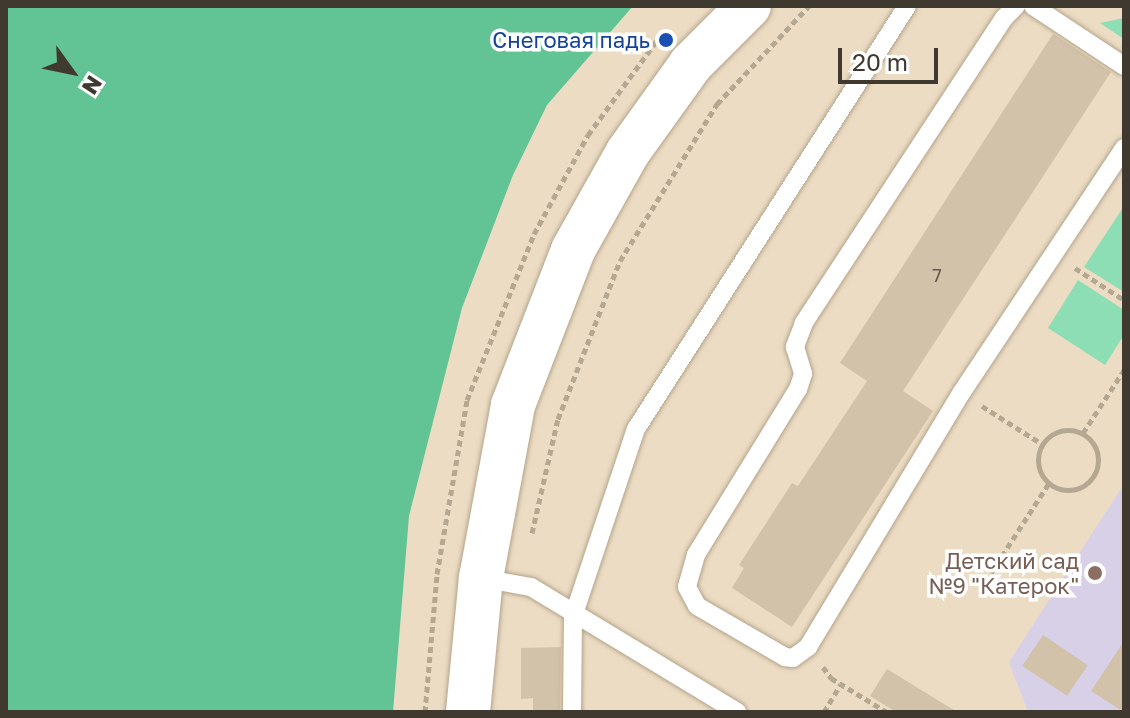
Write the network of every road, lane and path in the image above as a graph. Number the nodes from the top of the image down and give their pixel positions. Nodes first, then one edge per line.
1 (749, 6) edge
2 (809, 6) edge
3 (907, 6) edge
4 (1016, 6) edge
5 (1033, 6) edge
6 (1124, 66) edge
7 (1124, 148) edge
8 (1052, 253) junction
9 (1124, 300) edge
10 (1124, 370) edge
11 (962, 392) junction
12 (1083, 433) junction
13 (1042, 444) junction
14 (1049, 483) junction
15 (991, 573) dead end
16 (501, 580) junction
17 (574, 611) junction
18 (808, 647) junction
19 (841, 684) junction
20 (468, 712) edge
21 (572, 712) edge
22 (737, 712) edge
23 (824, 712) edge
24 (887, 712) edge

1 - 16 main road
2 - 16 path
3 - 17 lane
4 - 18 lane
5 - 6 lane
7 - 8 lane
8 - 9 path
8 - 11 lane
10 - 12 path
11 - 13 path
11 - 18 lane
12 - 13 path
12 - 14 path
13 - 14 path
14 - 15 path
16 - 17 lane
16 - 20 main road
17 - 21 lane
17 - 22 lane
18 - 19 path
19 - 23 path
19 - 24 path

